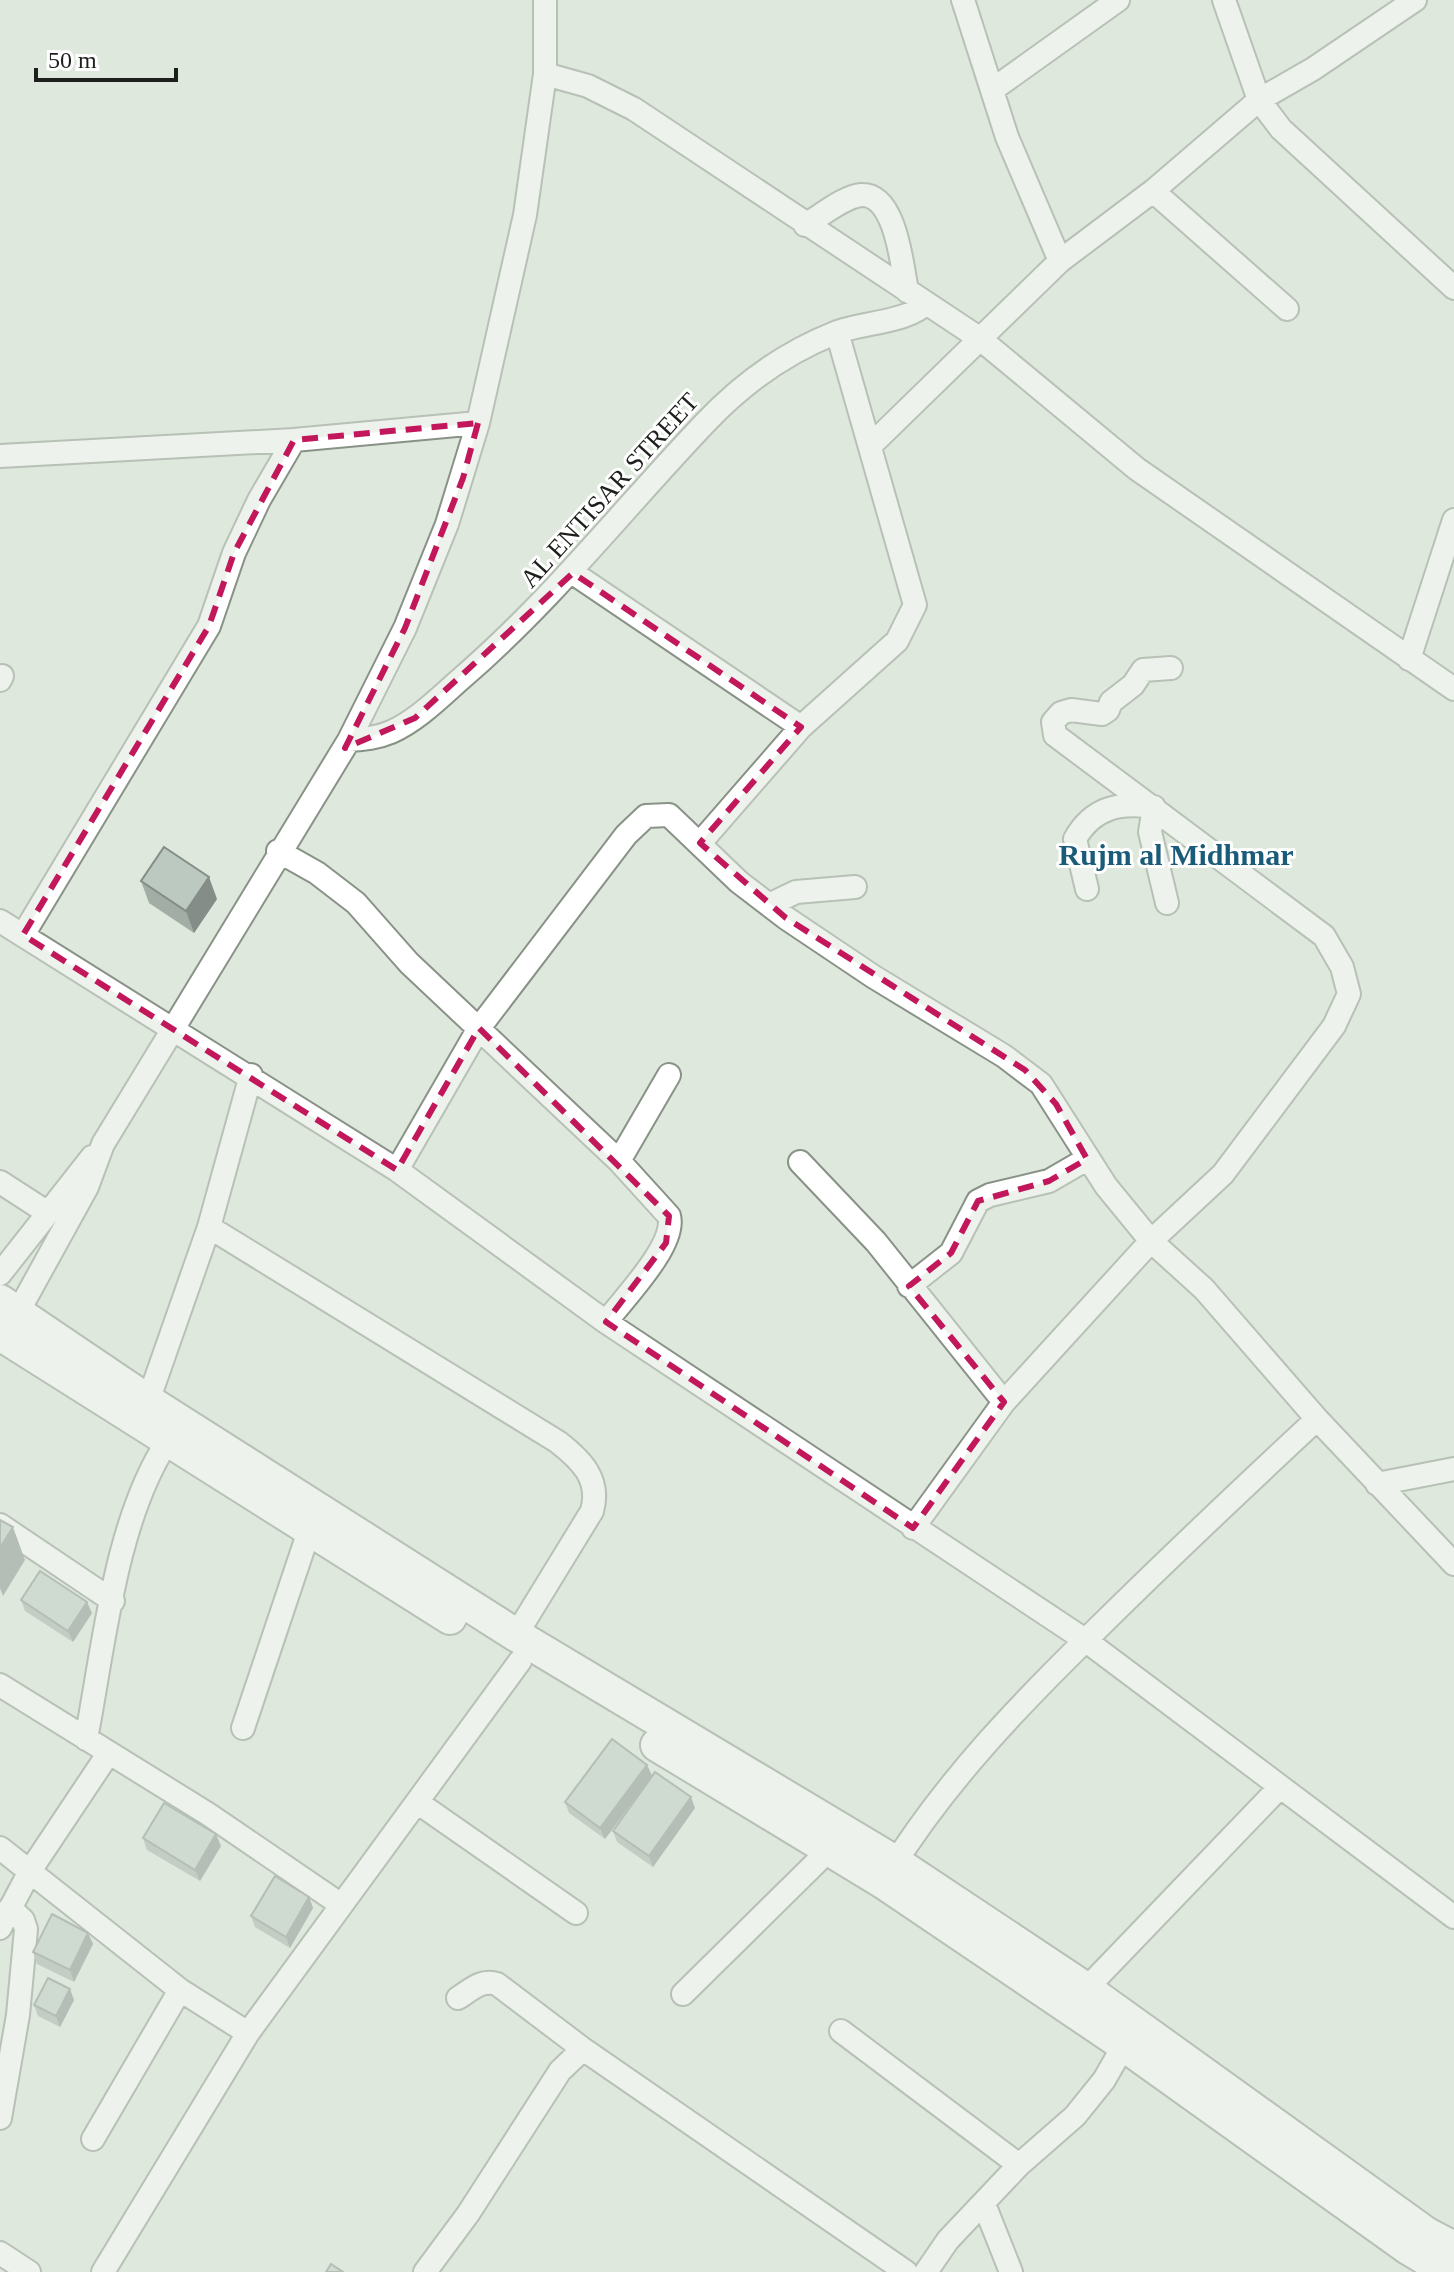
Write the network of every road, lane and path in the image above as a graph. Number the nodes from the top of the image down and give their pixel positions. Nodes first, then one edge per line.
1 (545, 0) edge
2 (963, 0) edge
3 (1118, 0) edge
4 (1224, 0) edge
5 (1415, 0) edge
6 (545, 74) junction
7 (992, 90) junction
8 (1259, 100) junction
9 (1153, 191) junction
10 (805, 225) junction
11 (1060, 261) junction
12 (1454, 288) edge
13 (916, 297) junction
14 (1287, 309) dead end
15 (837, 332) junction
16 (979, 338) junction
17 (478, 423) junction
18 (294, 440) junction
19 (870, 446) junction
20 (0, 456) edge
21 (1454, 520) edge
22 (573, 573) junction
23 (1409, 659) junction
24 (1171, 668) dead end
25 (1454, 689) edge
26 (801, 727) junction
27 (349, 740) junction
28 (1154, 807) junction
29 (700, 843) junction
30 (278, 851) junction
31 (855, 887) dead end
32 (1087, 889) dead end
33 (1167, 903) dead end
34 (769, 905) junction
35 (0, 921) edge
36 (23, 935) junction
37 (479, 1028) junction
38 (173, 1031) junction
39 (251, 1075) junction
40 (669, 1075) dead end
41 (103, 1144) junction
42 (1087, 1159) junction
43 (619, 1161) junction
44 (800, 1162) dead end
45 (397, 1170) junction
46 (0, 1182) edge
47 (48, 1213) junction
48 (209, 1227) junction
49 (1151, 1241) junction
50 (0, 1274) edge
51 (909, 1286) junction
52 (6, 1322) edge
53 (606, 1322) junction
54 (148, 1401) junction
55 (1004, 1402) junction
56 (1317, 1419) junction
57 (167, 1442) junction
58 (1454, 1469) edge
59 (1377, 1484) junction
60 (0, 1525) edge
61 (913, 1528) junction
62 (309, 1531) junction
63 (1454, 1564) edge
64 (113, 1601) junction
65 (1085, 1640) junction
66 (518, 1648) junction
67 (0, 1685) edge
68 (243, 1728) dead end
69 (86, 1739) junction
70 (108, 1754) junction
71 (1280, 1787) junction
72 (417, 1802) junction
73 (0, 1848) edge
74 (828, 1851) junction
75 (30, 1871) junction
76 (889, 1872) junction
77 (340, 1904) junction
78 (576, 1913) dead end
79 (1454, 1917) edge
80 (5, 1918) edge
81 (1086, 1989) junction
82 (180, 1990) junction
83 (683, 1994) dead end
84 (458, 1998) dead end
85 (841, 2031) dead end
86 (248, 2033) junction
87 (1124, 2045) junction
88 (583, 2049) junction
89 (0, 2118) edge
90 (93, 2139) dead end
91 (1019, 2165) junction
92 (984, 2204) junction
93 (1454, 2248) edge
94 (0, 2253) edge
95 (29, 2272) edge
96 (103, 2272) edge
97 (425, 2272) edge
98 (906, 2272) edge
99 (926, 2272) edge
100 (1011, 2272) edge
101 (1448, 2272) edge

1 - 6 street
2 - 7 street
3 - 7 street
4 - 8 street
5 - 8 street
6 - 10 street
6 - 17 street
7 - 11 street
8 - 9 street
8 - 12 street
9 - 11 street
9 - 14 street
10 - 13 street
10 - 13 street
11 - 16 street
13 - 15 street, AL ENTISAR STREET
13 - 16 street
15 - 19 street
15 - 22 street, AL ENTISAR STREET
16 - 19 street
16 - 23 street
17 - 18 street
17 - 27 street
18 - 20 street
18 - 36 street
19 - 26 street
21 - 23 street
22 - 26 street
22 - 27 street, AL ENTISAR STREET
23 - 25 street
24 - 28 street
26 - 29 street
27 - 30 street
28 - 32 street
28 - 33 street
28 - 49 street
29 - 34 street
29 - 37 street
30 - 37 street
30 - 38 street
31 - 34 street
34 - 42 street
35 - 36 street
36 - 38 street
37 - 43 street
37 - 45 street
38 - 39 street
38 - 41 street
39 - 45 street
39 - 48 street
40 - 43 street
41 - 47 street
41 - 52 street
42 - 49 street
42 - 51 street
43 - 53 street
44 - 51 street
45 - 53 street
46 - 47 street
47 - 50 street
48 - 54 street
48 - 66 street
49 - 55 street
49 - 56 street
51 - 55 street
52 - 54 street
52 - 57 street
53 - 61 street
54 - 66 street
55 - 61 street
56 - 59 street
56 - 65 street
57 - 62 street
57 - 64 street
58 - 59 street
59 - 63 street
60 - 64 street
61 - 65 street
62 - 66 street
62 - 68 street
64 - 69 street
65 - 71 street
65 - 76 street
66 - 72 street
66 - 74 street
66 - 76 street
67 - 69 street
69 - 70 street
70 - 75 street
70 - 77 street
71 - 79 street
71 - 81 street
72 - 77 street
72 - 78 street
73 - 75 street
74 - 76 street
74 - 83 street
75 - 80 street
75 - 82 street
76 - 81 street
76 - 87 street
77 - 86 street
80 - 89 street
81 - 93 street
82 - 86 street
82 - 90 street
84 - 88 street
85 - 91 street
86 - 96 street
87 - 91 street
87 - 101 street
88 - 97 street
88 - 98 street
91 - 92 street
92 - 99 street
92 - 100 street
94 - 95 street

